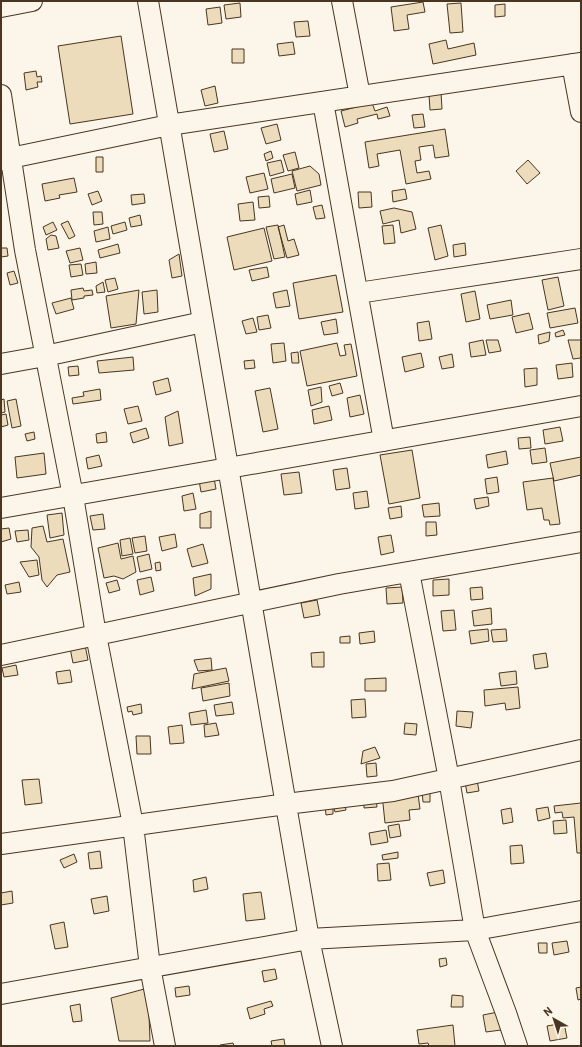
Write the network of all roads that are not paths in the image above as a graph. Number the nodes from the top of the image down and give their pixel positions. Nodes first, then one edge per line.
1 (32, 1) edge
2 (148, 1) edge
3 (342, 1) edge
4 (1, 7) edge
5 (576, 63) edge
6 (1, 95) edge
7 (360, 96) junction
8 (323, 102) junction
9 (581, 112) edge
10 (169, 125) junction
11 (6, 159) edge
12 (581, 259) edge
13 (358, 293) junction
14 (203, 322) junction
15 (45, 356) junction
16 (1, 364) edge
17 (581, 406) edge
18 (384, 441) junction
19 (228, 468) junction
20 (73, 496) junction
21 (1, 508) edge
22 (581, 542) edge
23 (409, 572) junction
24 (251, 602) junction
25 (96, 635) junction
26 (1, 655) edge
27 (581, 750) edge
28 (449, 779) junction
29 (286, 804) junction
30 (133, 825) junction
31 (1, 844) edge
32 (581, 911) edge
33 (475, 930) junction
34 (309, 939) junction
35 (150, 967) junction
36 (1, 994) edge
37 (165, 1046) edge
38 (332, 1046) edge
39 (517, 1046) edge

1 - 4 street
2 - 10 street
3 - 7 street
5 - 7 street
5 - 9 street
6 - 11 street
7 - 8 street
8 - 10 street
8 - 13 street
10 - 11 street
10 - 14 street
11 - 15 street
12 - 13 street
13 - 18 street
14 - 15 street
14 - 19 street
15 - 16 street
15 - 20 street
17 - 18 street
18 - 19 street
19 - 20 street
19 - 24 street
20 - 21 street
20 - 25 street
22 - 23 street
23 - 24 street
23 - 28 street
24 - 25 street
24 - 29 street
25 - 26 street
25 - 30 street
27 - 28 street
28 - 29 street
28 - 33 street
29 - 30 street
29 - 34 street
30 - 31 street
30 - 35 street
32 - 33 street
33 - 34 street
33 - 39 street
34 - 35 street
34 - 38 street
35 - 36 street
35 - 37 street

